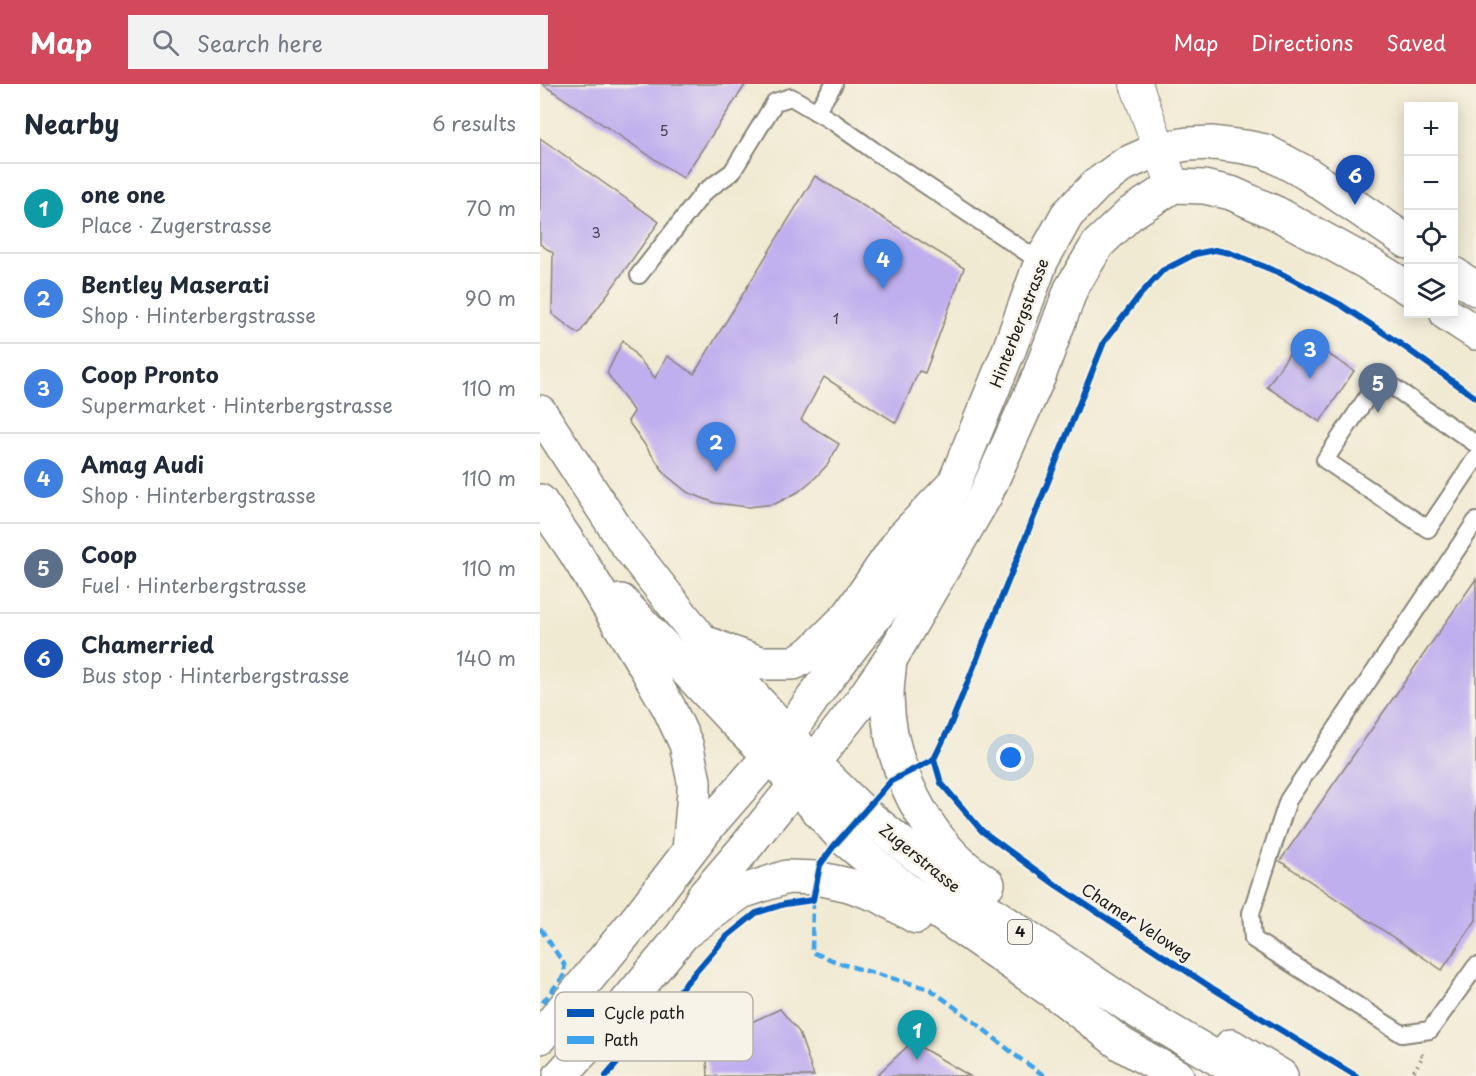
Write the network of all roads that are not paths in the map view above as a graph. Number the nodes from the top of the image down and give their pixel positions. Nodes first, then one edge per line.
1 (834, 84) edge
2 (1136, 84) edge
3 (816, 112) junction
4 (1159, 149) junction
5 (1173, 186) junction
6 (1404, 239) edge
7 (1041, 262) junction
8 (639, 275) dead end
9 (1458, 277) edge
10 (1404, 286) edge
11 (1476, 289) edge
12 (1453, 318) edge
13 (1476, 333) edge
14 (540, 412) edge
15 (1476, 444) edge
16 (1476, 458) edge
17 (954, 484) junction
18 (540, 501) edge
19 (1476, 521) edge
20 (575, 552) junction
21 (702, 641) junction
22 (890, 660) junction
23 (779, 745) junction
24 (804, 774) junction
25 (689, 851) junction
26 (684, 933) junction
27 (1476, 966) edge
28 (577, 992) edge
29 (635, 992) edge
30 (555, 1019) edge
31 (540, 1037) edge
32 (1121, 1044) junction
33 (574, 1061) edge
34 (560, 1076) edge
35 (1177, 1076) edge
36 (1247, 1076) edge
37 (1281, 1076) edge

1 - 3 lane
2 - 4 street
3 - 7 lane
3 - 8 lane
4 - 5 street
4 - 6 main road, Hinterbergstrasse
4 - 7 main road, Hinterbergstrasse
5 - 10 main road
5 - 22 main road
7 - 17 main road, Hinterbergstrasse
9 - 11 main road
12 - 13 main road
14 - 21 main road
15 - 16 lane
17 - 21 main road
17 - 23 main road, Hinterbergstrasse
18 - 20 main road
19 - 27 lane
20 - 23 main road
20 - 25 main road
21 - 23 main road
22 - 24 main road
22 - 37 main road
23 - 24 main road, 4
23 - 25 main road
24 - 26 main road, 4
24 - 32 main road, Zugerstrasse / 4
24 - 36 main road, Zugerstrasse / 4
25 - 28 main road
26 - 29 main road, 4
26 - 32 main road, 4
30 - 31 main road
32 - 35 main road, Zugerstrasse / 4
33 - 34 main road, 4

